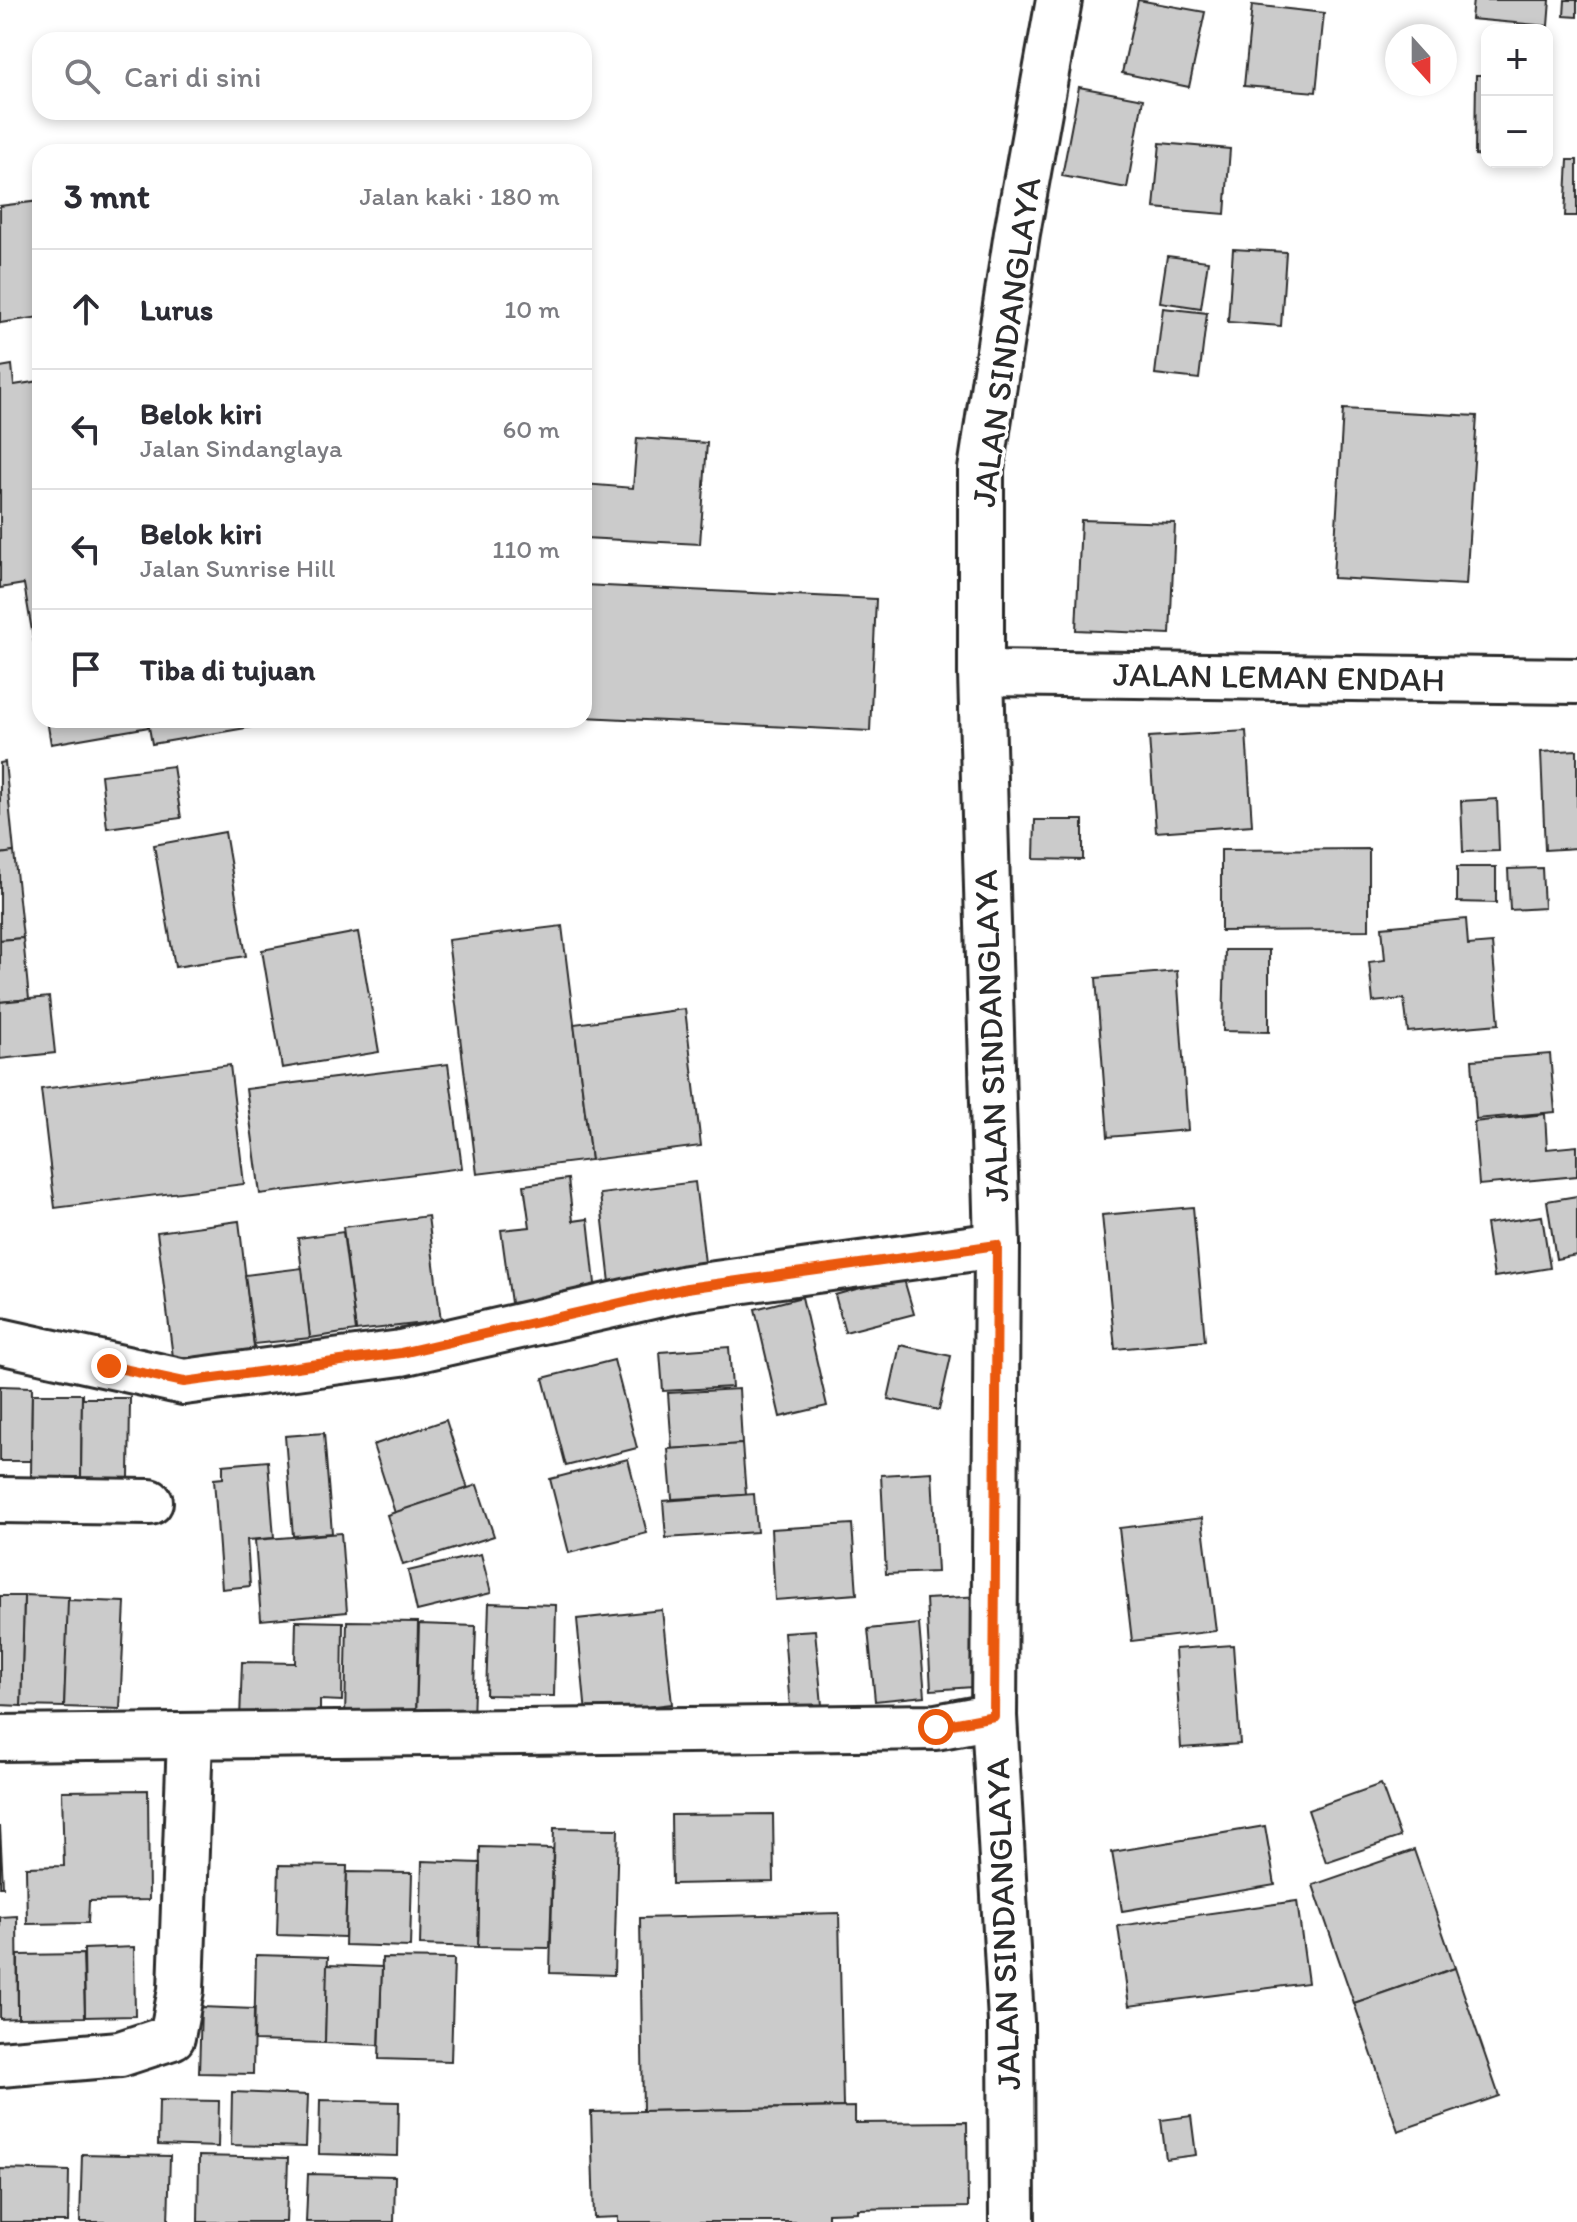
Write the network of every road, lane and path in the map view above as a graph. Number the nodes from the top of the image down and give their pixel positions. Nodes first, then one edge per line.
1 (1059, 0) edge
2 (981, 673) junction
3 (1577, 681) edge
4 (997, 1245) junction
5 (0, 1341) edge
6 (0, 1500) edge
7 (150, 1502) dead end
8 (994, 1716) junction
9 (190, 1737) junction
10 (0, 1738) edge
11 (0, 2064) edge
12 (1012, 2222) edge

1 - 2 street, JALAN SINDANGLAYA
2 - 3 street, JALAN LEMAN ENDAH
2 - 4 street, JALAN SINDANGLAYA
4 - 5 street
4 - 8 street, JALAN SINDANGLAYA
6 - 7 street
8 - 9 street
8 - 12 street, JALAN SINDANGLAYA
9 - 10 street
9 - 11 street

